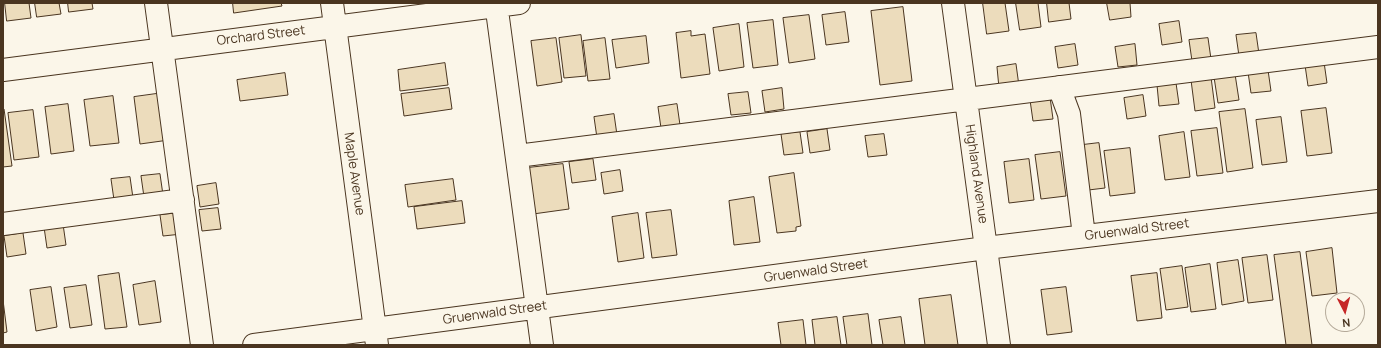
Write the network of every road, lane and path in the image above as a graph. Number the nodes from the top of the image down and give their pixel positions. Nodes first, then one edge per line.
1 (156, 3) edge
2 (332, 3) edge
3 (519, 3) edge
4 (953, 3) edge
5 (497, 4) edge
6 (335, 27) junction
7 (1378, 46) edge
8 (163, 49) junction
9 (3, 70) edge
10 (1059, 87) junction
11 (966, 99) junction
12 (517, 156) junction
13 (183, 200) junction
14 (1378, 201) edge
15 (3, 224) edge
16 (1084, 236) junction
17 (986, 248) junction
18 (536, 308) junction
19 (376, 337) edge
20 (202, 345) edge
21 (254, 345) edge
22 (542, 345) edge
23 (999, 345) edge

1 - 8 street
2 - 6 street, Maple Avenue
3 - 5 street, Orchard Street
4 - 11 street, Highland Avenue
5 - 6 street, Orchard Street
5 - 12 street
6 - 8 street, Orchard Street
6 - 19 street, Maple Avenue
7 - 10 street
8 - 9 street, Orchard Street
8 - 13 street
10 - 11 street
10 - 16 street
11 - 12 street
11 - 17 street, Highland Avenue
12 - 18 street
13 - 15 street
13 - 20 street
14 - 16 street, Gruenwald Street
16 - 17 street, Gruenwald Street
17 - 18 street, Gruenwald Street
17 - 23 street, Highland Avenue
18 - 19 street, Gruenwald Street
18 - 22 street
19 - 21 street, Gruenwald Street

